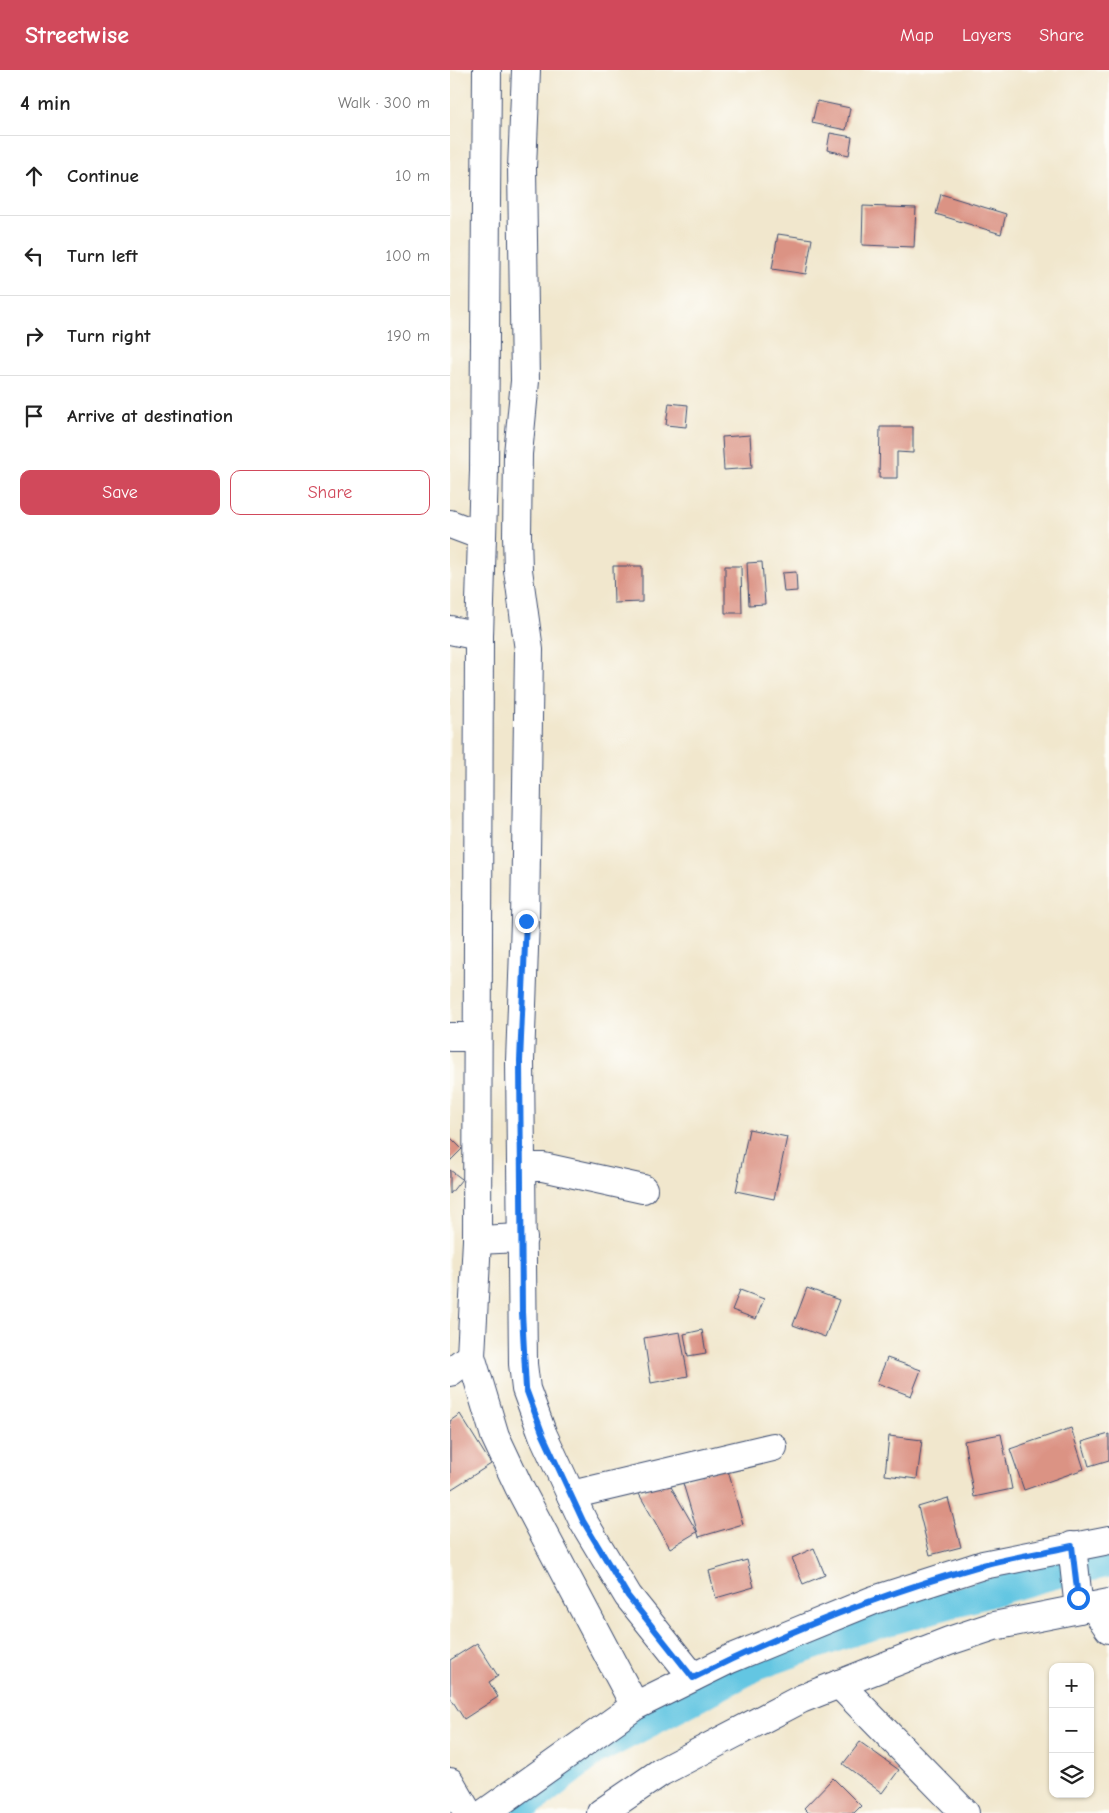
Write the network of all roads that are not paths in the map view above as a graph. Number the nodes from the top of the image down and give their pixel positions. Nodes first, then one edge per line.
1 (487, 70) edge
2 (526, 70) edge
3 (450, 524) edge
4 (482, 536) junction
5 (450, 630) edge
6 (479, 636) junction
7 (450, 1036) edge
8 (477, 1037) junction
9 (522, 1167) junction
10 (643, 1189) dead end
11 (519, 1238) junction
12 (481, 1240) junction
13 (461, 1364) edge
14 (773, 1448) dead end
15 (571, 1495) junction
16 (1109, 1540) edge
17 (1072, 1552) junction
18 (1090, 1604) edge
19 (1109, 1629) edge
20 (693, 1678) junction
21 (839, 1684) junction
22 (635, 1706) junction
23 (450, 1782) edge
24 (468, 1813) edge
25 (485, 1813) edge
26 (601, 1813) edge
27 (965, 1813) edge

1 - 4 street
2 - 9 street
3 - 4 street
4 - 6 street
5 - 6 street
6 - 8 street
7 - 8 street
8 - 12 street
9 - 10 street
9 - 11 street
11 - 12 street
11 - 15 street
12 - 13 street
13 - 22 street
14 - 15 street
15 - 20 street
16 - 17 street
17 - 18 street
17 - 20 street
18 - 19 street
18 - 21 street
20 - 22 street
21 - 26 street
21 - 27 street
22 - 25 street
23 - 24 street

